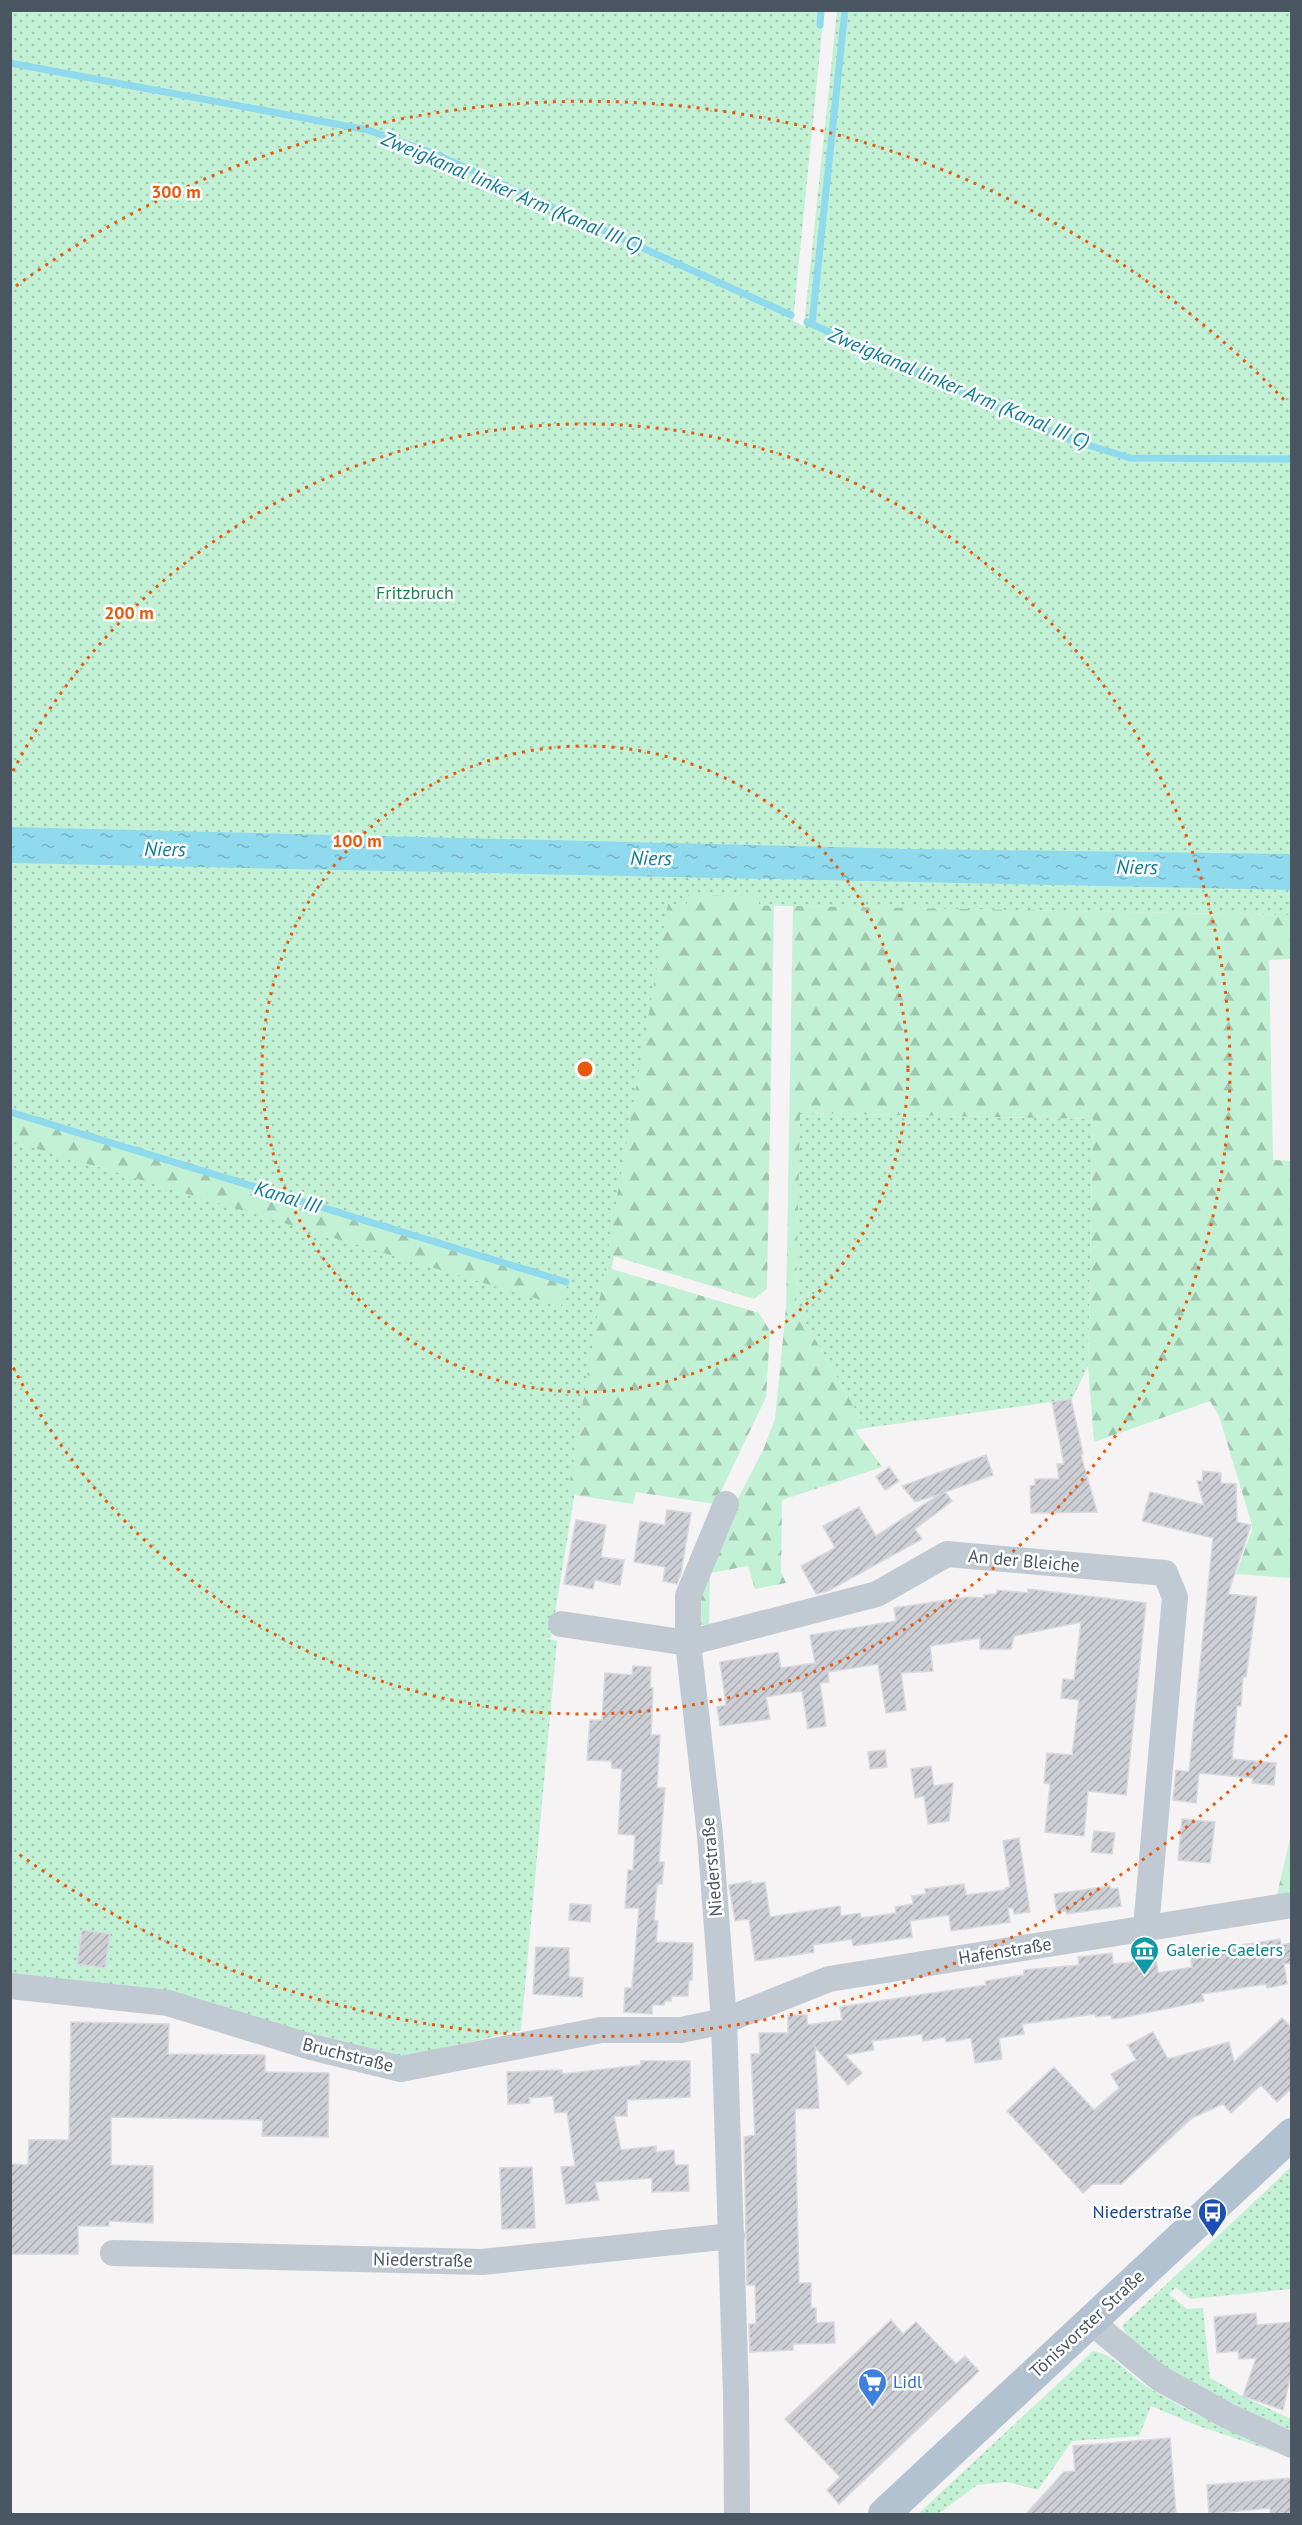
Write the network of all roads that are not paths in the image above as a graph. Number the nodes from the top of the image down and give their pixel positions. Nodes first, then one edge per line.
1 (726, 1504) dead end
2 (561, 1624) dead end
3 (688, 1643) junction
4 (1292, 1905) edge
5 (1146, 1928) junction
6 (10, 1986) edge
7 (724, 2021) junction
8 (1292, 2134) edge
9 (732, 2236) junction
10 (113, 2253) dead end
11 (1090, 2321) junction
12 (1292, 2445) edge
13 (737, 2514) edge
14 (884, 2514) edge

1 - 3 street
2 - 3 street
3 - 5 street, An der Bleiche
3 - 7 street, Niederstraße
4 - 5 street, Hafenstraße
5 - 7 street, Hafenstraße
6 - 7 street, Bruchstraße
7 - 9 street, Niederstraße
8 - 11 main road, Tönisvorster Straße
9 - 10 street, Niederstraße
9 - 13 street, Niederstraße
11 - 12 street
11 - 14 main road, Tönisvorster Straße

